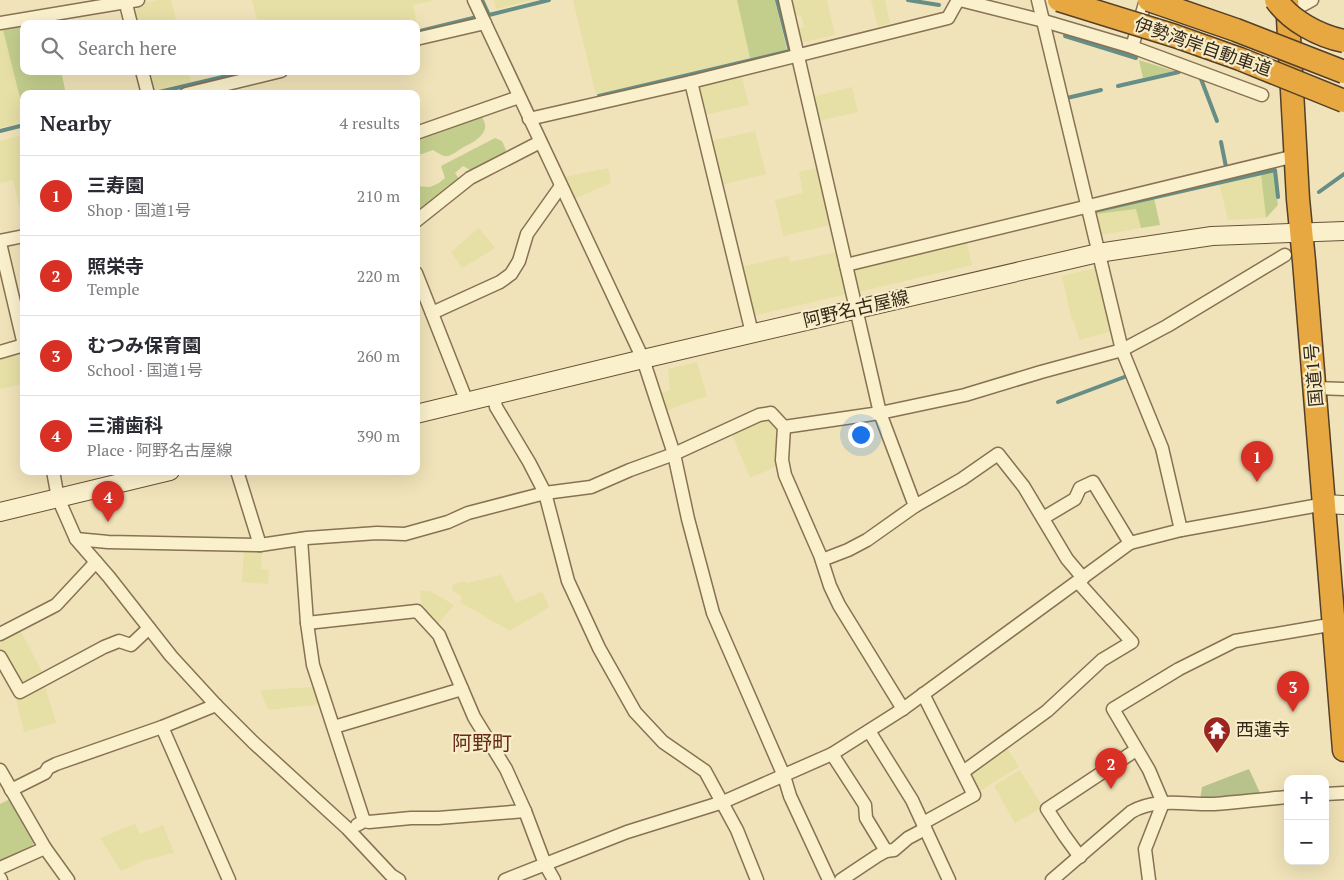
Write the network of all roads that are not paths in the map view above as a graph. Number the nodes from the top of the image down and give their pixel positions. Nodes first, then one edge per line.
1 (474, 0) edge
2 (785, 0) edge
3 (959, 0) edge
4 (1038, 0) edge
5 (1059, 0) edge
6 (1148, 0) edge
7 (1312, 0) edge
8 (130, 1) edge
9 (1279, 1) edge
10 (131, 20) edge
11 (1044, 21) junction
12 (0, 23) edge
13 (485, 23) junction
14 (420, 38) edge
15 (1344, 41) edge
16 (1132, 47) junction
17 (797, 54) junction
18 (1344, 72) edge
19 (143, 75) edge
20 (264, 75) edge
21 (691, 82) junction
22 (147, 90) edge
23 (203, 90) edge
24 (1262, 95) dead end
25 (519, 97) junction
26 (1344, 101) edge
27 (530, 119) junction
28 (420, 131) edge
29 (540, 142) junction
30 (1295, 156) junction
31 (561, 186) junction
32 (1087, 207) junction
33 (420, 218) edge
34 (1301, 232) junction
35 (1344, 232) edge
36 (20, 237) edge
37 (0, 242) edge
38 (1098, 253) junction
39 (1285, 255) dead end
40 (846, 265) junction
41 (420, 283) edge
42 (856, 309) junction
43 (432, 313) junction
44 (20, 328) edge
45 (752, 333) junction
46 (20, 346) edge
47 (1122, 350) junction
48 (0, 352) edge
49 (643, 359) junction
50 (1315, 388) junction
51 (1344, 389) edge
52 (494, 396) junction
53 (467, 402) junction
54 (420, 413) edge
55 (880, 413) junction
56 (784, 427) junction
57 (674, 454) junction
58 (54, 475) edge
59 (153, 475) edge
60 (238, 475) edge
61 (545, 493) junction
62 (58, 498) junction
63 (1334, 504) edge
64 (914, 506) junction
65 (0, 512) edge
66 (1043, 518) junction
67 (1181, 530) junction
68 (76, 539) junction
69 (301, 539) junction
70 (1130, 543) junction
71 (260, 545) junction
72 (822, 560) junction
73 (96, 562) junction
74 (1081, 580) junction
75 (307, 623) junction
76 (1334, 624) junction
77 (150, 628) junction
78 (0, 634) edge
79 (0, 657) edge
80 (462, 689) junction
81 (923, 694) junction
82 (216, 705) junction
83 (903, 708) junction
84 (162, 727) junction
85 (334, 727) junction
86 (869, 731) junction
87 (1136, 750) junction
88 (1344, 750) edge
89 (832, 754) junction
90 (0, 770) edge
91 (963, 772) junction
92 (784, 776) junction
93 (11, 790) junction
94 (1344, 793) edge
95 (1329, 794) edge
96 (1284, 797) edge
97 (723, 802) junction
98 (1164, 803) junction
99 (525, 811) junction
100 (364, 820) junction
101 (924, 826) junction
102 (349, 830) junction
103 (45, 848) junction
104 (886, 852) junction
105 (1080, 857) junction
106 (545, 864) junction
107 (0, 868) edge
108 (68, 880) edge
109 (229, 880) edge
110 (399, 880) edge
111 (505, 880) edge
112 (554, 880) edge
113 (757, 880) edge
114 (828, 880) edge
115 (841, 880) edge
116 (949, 880) edge
117 (1052, 880) edge
118 (1149, 880) edge

1 - 13 street
2 - 17 street
3 - 11 street
3 - 17 street
4 - 11 street
5 - 26 highway, 伊勢湾岸自動車道, bridge
6 - 16 street
6 - 18 highway, 伊勢湾岸自動車道, bridge
7 - 9 street
8 - 10 street
8 - 12 street
9 - 15 highway, bridge
9 - 30 highway, 国道1号
11 - 16 street
11 - 32 street
13 - 14 street
13 - 25 street
16 - 24 street
17 - 21 street
17 - 40 street
19 - 22 street
20 - 23 street
21 - 27 street
21 - 45 street
25 - 27 street
25 - 28 street
27 - 29 street
29 - 31 street
29 - 33 street
30 - 32 street
30 - 34 highway, 国道1号
31 - 43 street
31 - 49 street
32 - 38 street
32 - 40 street
34 - 35 main road, 阿野名古屋線
34 - 38 main road, 阿野名古屋線
34 - 50 highway, 国道1号
36 - 37 street
37 - 44 street
38 - 42 main road, 阿野名古屋線
38 - 47 street
39 - 47 street
40 - 42 street
41 - 43 street
42 - 45 main road, 阿野名古屋線
42 - 55 street
43 - 53 street
45 - 49 main road, 阿野名古屋線
46 - 48 street
47 - 55 street
47 - 67 street
49 - 52 main road, 阿野名古屋線
49 - 57 street
50 - 51 street
50 - 63 highway, 国道1号
52 - 53 main road, 阿野名古屋線
52 - 61 street
53 - 54 main road, 阿野名古屋線
55 - 56 street
55 - 64 street
56 - 57 street
56 - 72 street
57 - 61 street
57 - 92 street
58 - 62 street
59 - 62 main road
60 - 71 street
61 - 69 street
61 - 97 street
62 - 65 main road
62 - 68 street
63 - 67 street
63 - 76 highway, 国道1号
64 - 66 street
64 - 72 street
66 - 70 street
66 - 74 street
67 - 70 street
68 - 71 street
68 - 73 street
69 - 71 street
69 - 75 street
70 - 74 street
72 - 83 street
73 - 77 street
73 - 78 street
74 - 81 street
74 - 91 street
75 - 80 street
75 - 85 street
76 - 87 street
76 - 88 highway, 国道1号
77 - 79 street
77 - 82 street
80 - 85 street
80 - 99 street
81 - 83 street
81 - 91 street
82 - 84 street
82 - 102 street
83 - 86 street
84 - 93 street
84 - 109 street
85 - 100 street
86 - 89 street
86 - 101 street
87 - 98 street
87 - 105 street
89 - 92 street
89 - 104 street
90 - 93 street
91 - 101 street
92 - 97 street
92 - 114 street
93 - 103 street
94 - 95 street
96 - 98 street
97 - 106 street
97 - 113 street
98 - 105 street
98 - 118 street
99 - 100 street
99 - 106 street
100 - 102 street
101 - 104 street
101 - 116 street
102 - 110 street
103 - 107 street
103 - 108 street
104 - 115 street
105 - 117 street
106 - 111 street
106 - 112 street

